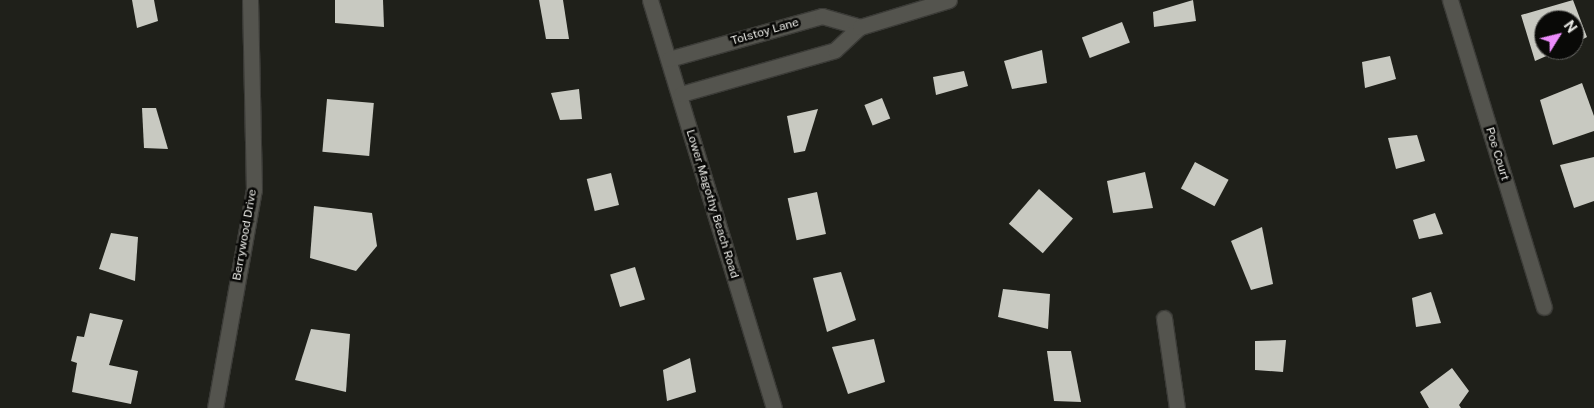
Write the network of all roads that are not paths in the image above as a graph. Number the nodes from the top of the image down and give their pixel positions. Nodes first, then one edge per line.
1 (250, 0) edge
2 (650, 0) edge
3 (949, 0) edge
4 (1450, 0) edge
5 (860, 27) junction
6 (669, 59) junction
7 (681, 94) junction
8 (1544, 307) dead end
9 (1164, 318) dead end
10 (215, 408) edge
11 (774, 408) edge
12 (1177, 408) edge

1 - 10 street, Berrywood Drive
2 - 6 street, Lower Magothy Beach Road
3 - 5 street
4 - 8 street, Poe Court
5 - 6 street, Tolstoy Lane
5 - 7 street
6 - 7 street, Lower Magothy Beach Road
7 - 11 street, Lower Magothy Beach Road
9 - 12 street

